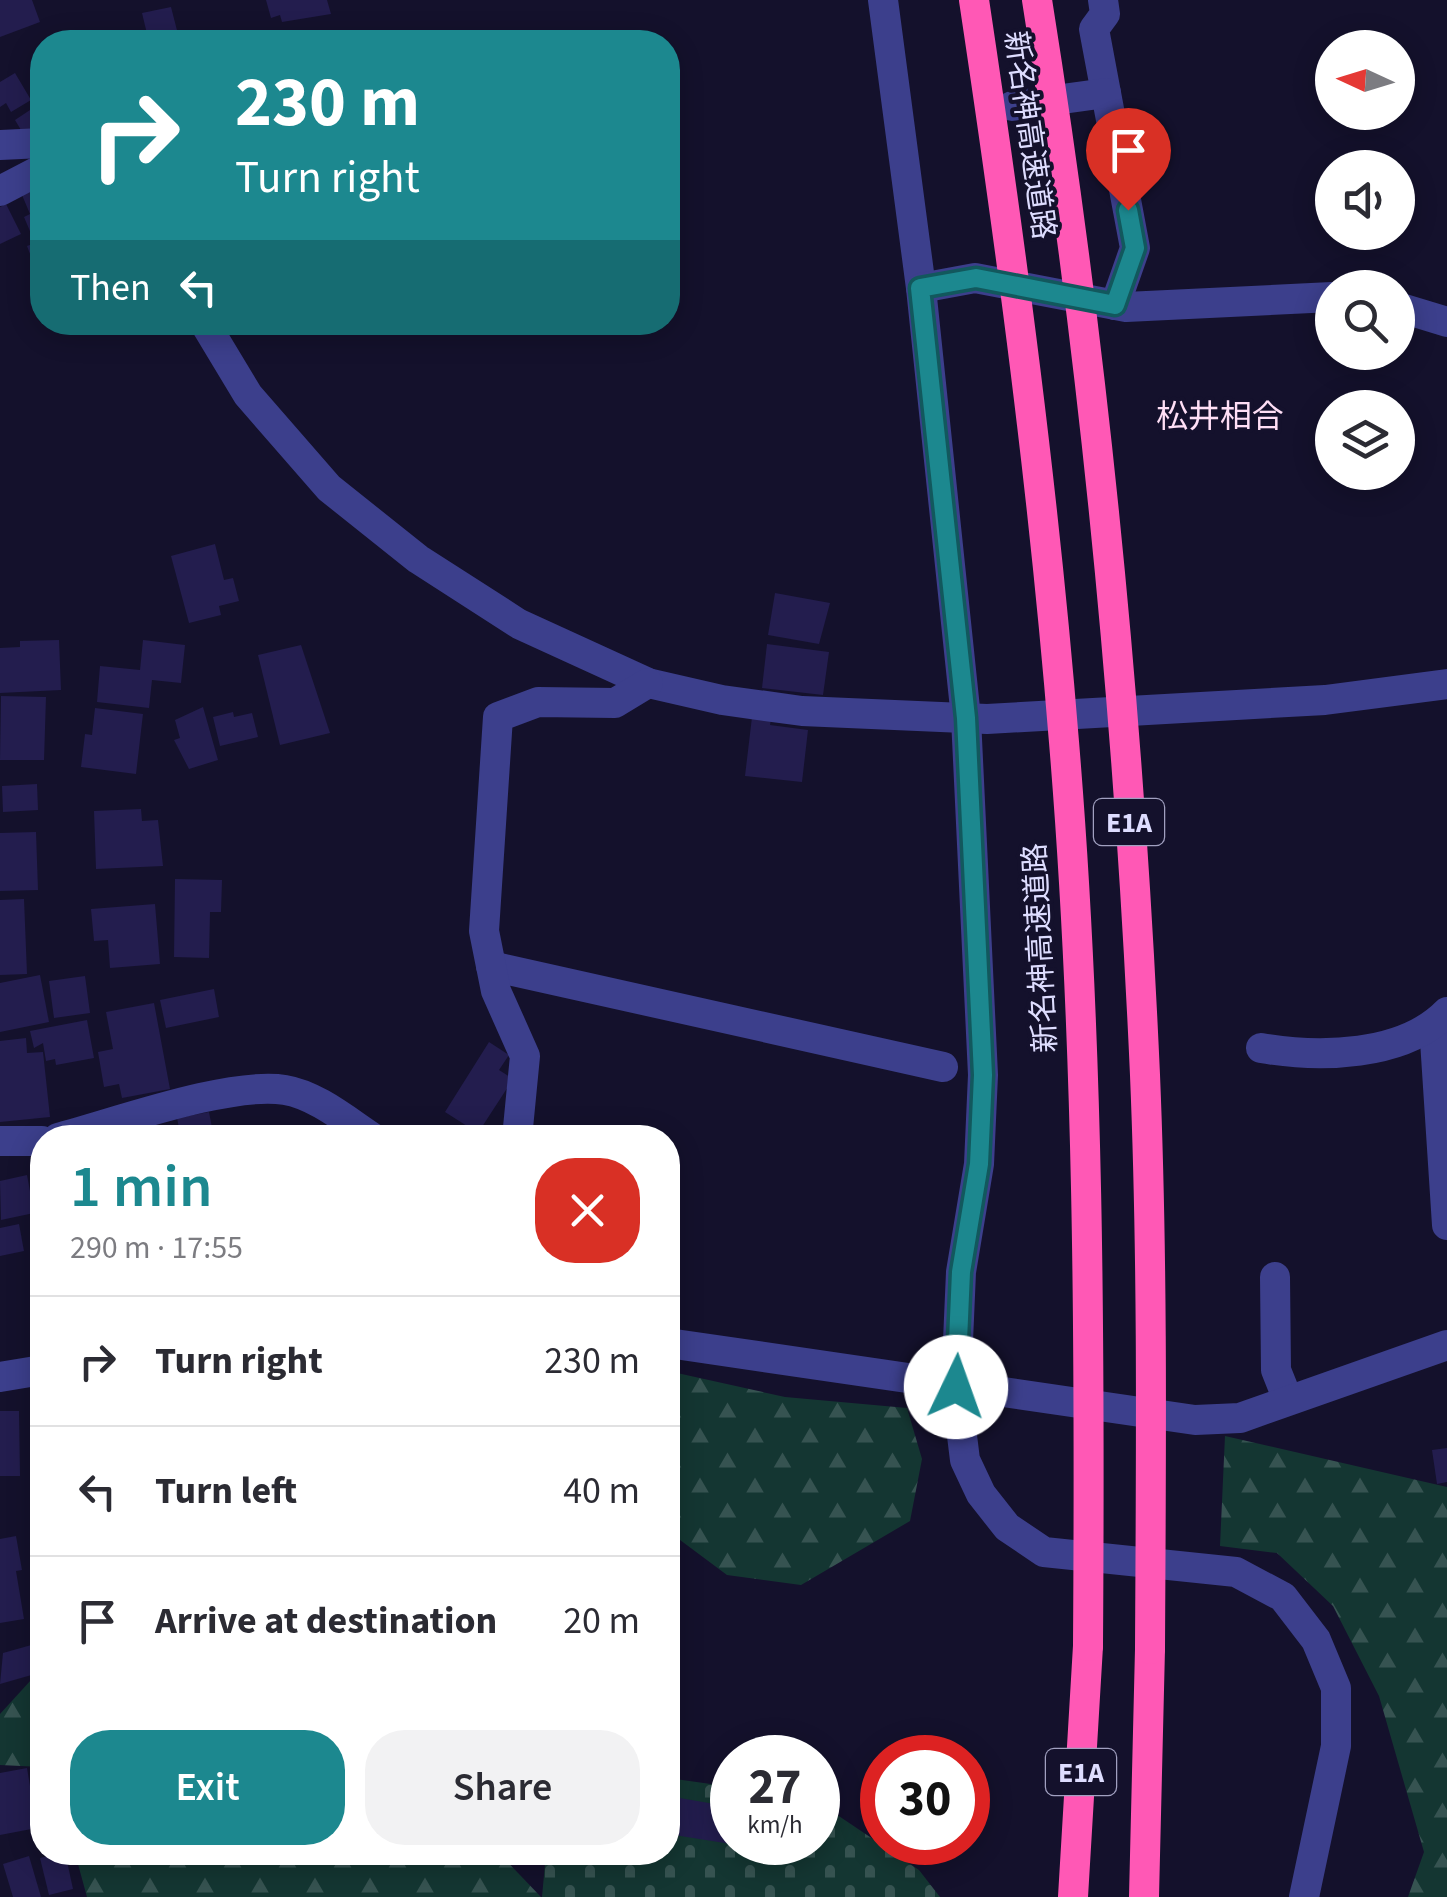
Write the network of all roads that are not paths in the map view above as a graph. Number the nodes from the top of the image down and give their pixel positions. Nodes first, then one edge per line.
1 (883, 0) edge
2 (974, 0) edge
3 (1037, 0) edge
4 (1103, 0) edge
5 (1106, 93) junction
6 (1012, 106) dead end
7 (30, 144) edge
8 (0, 145) edge
9 (30, 175) edge
10 (0, 191) edge
11 (920, 288) junction
12 (1315, 298) edge
13 (1115, 305) junction
14 (1415, 312) edge
15 (1447, 322) edge
16 (212, 335) edge
17 (648, 683) junction
18 (1447, 684) edge
19 (966, 718) junction
20 (491, 966) junction
21 (1441, 1018) edge
22 (1261, 1048) dead end
23 (943, 1067) dead end
24 (108, 1125) edge
25 (352, 1125) edge
26 (518, 1125) edge
27 (30, 1141) edge
28 (0, 1142) edge
29 (1447, 1225) edge
30 (1276, 1276) dead end
31 (680, 1345) edge
32 (1447, 1346) edge
33 (30, 1372) edge
34 (0, 1377) edge
35 (956, 1387) junction
36 (1288, 1400) junction
37 (1074, 1897) edge
38 (1144, 1897) edge
39 (1304, 1897) edge

1 - 11 street
2 - 37 highway, 新名神高速道路 / E1A, bridge
3 - 38 highway, 新名神高速道路 / E1A, bridge
4 - 5 street
5 - 6 street
5 - 13 street
7 - 8 street
9 - 10 street
11 - 13 street
11 - 19 street
12 - 13 street
14 - 15 street
16 - 17 street
17 - 19 street
17 - 20 street
18 - 19 street
19 - 35 street
20 - 23 street
20 - 26 street
21 - 22 street
21 - 29 street
24 - 25 street
27 - 28 street
30 - 36 street
31 - 35 street
32 - 36 street
33 - 34 street
35 - 36 street
35 - 39 street

